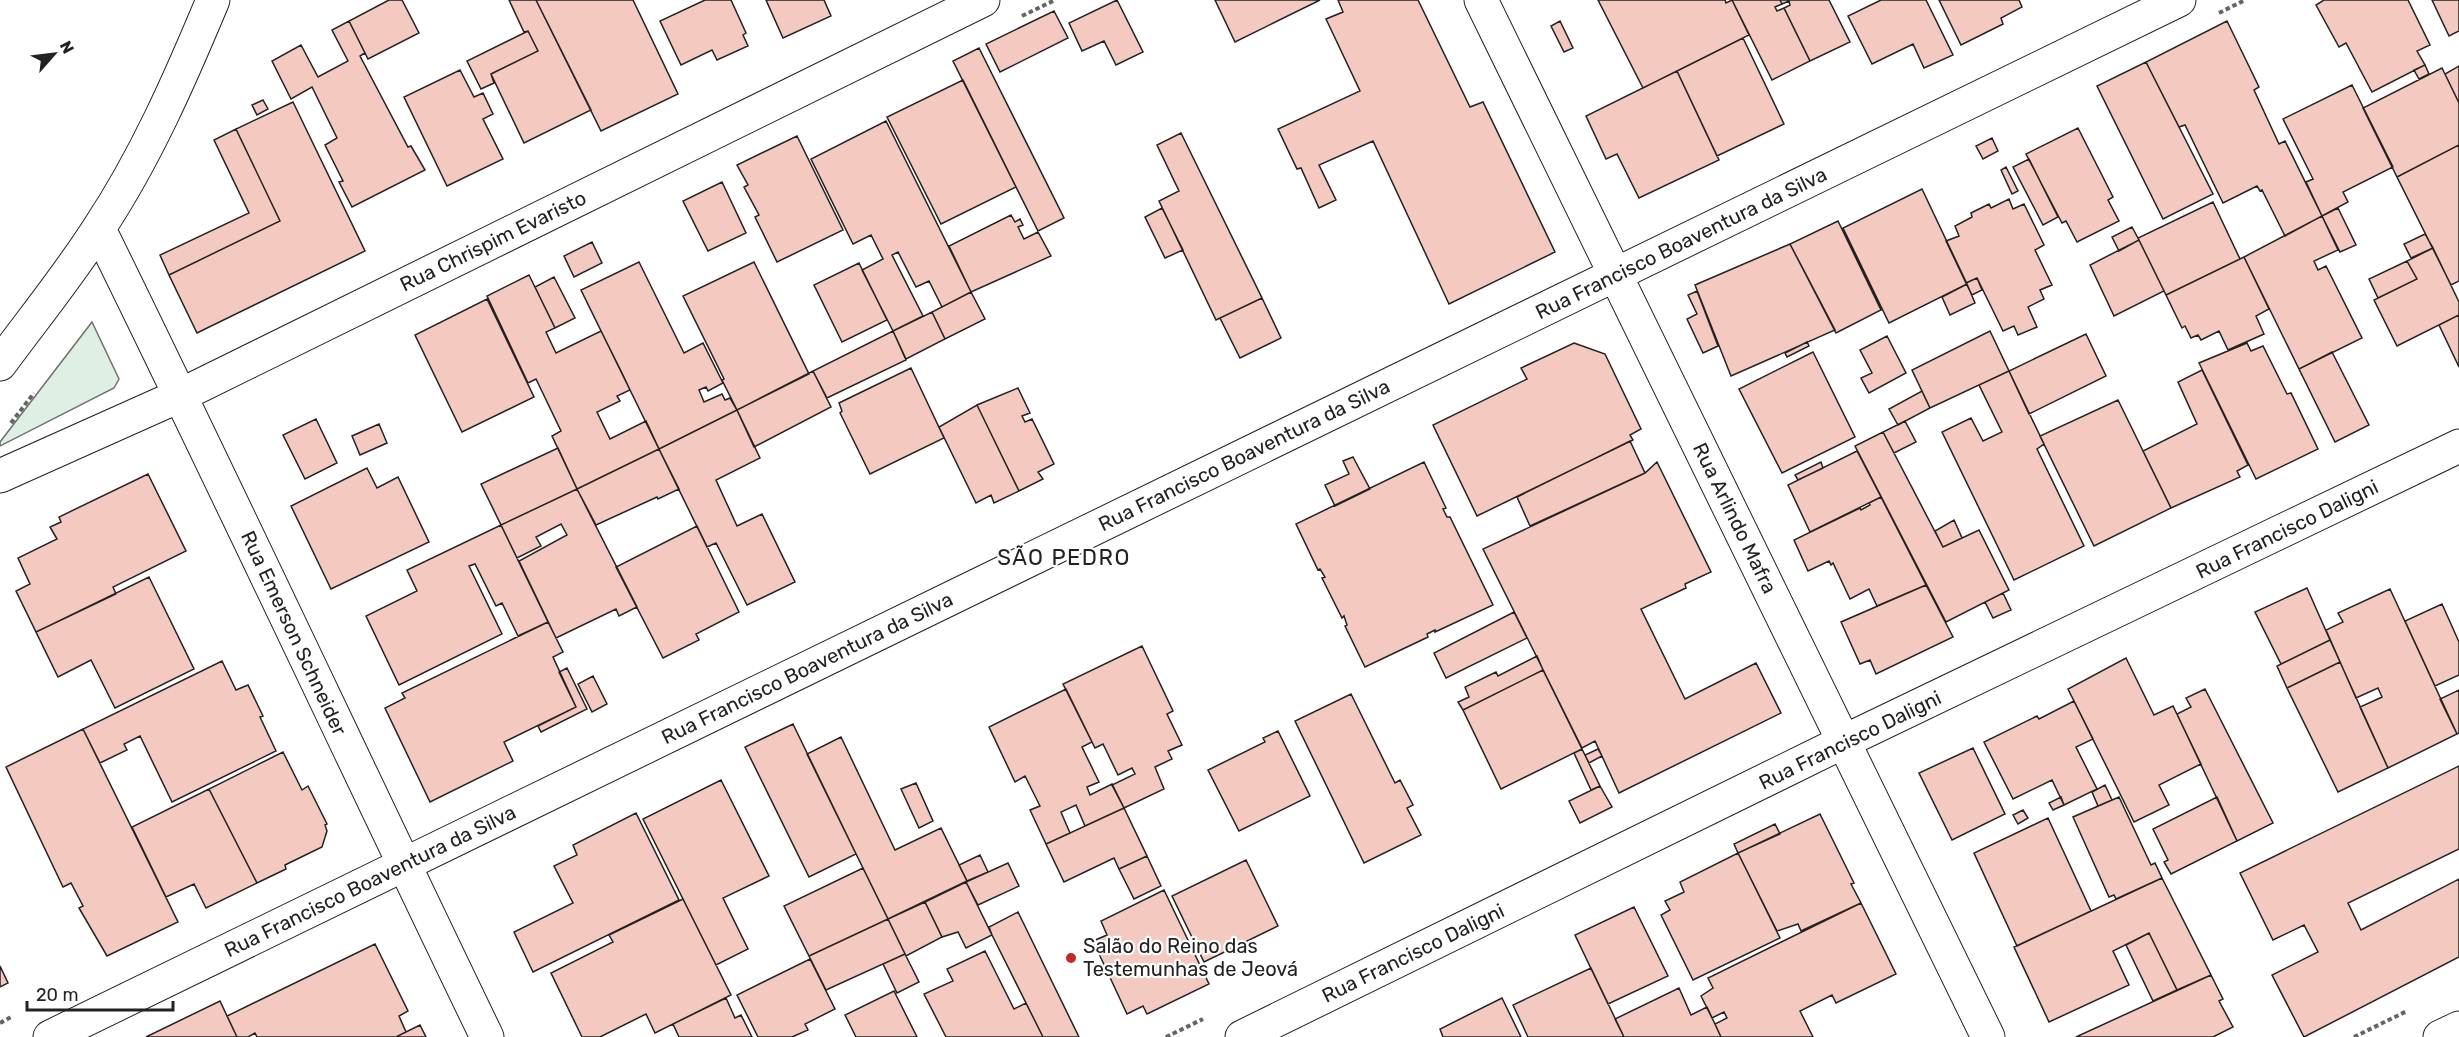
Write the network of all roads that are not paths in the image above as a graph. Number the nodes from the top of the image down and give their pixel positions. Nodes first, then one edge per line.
1 (213, 0) edge
2 (983, 0) edge
3 (1481, 0) edge
4 (2179, 0) edge
5 (99, 229) junction
6 (1616, 275) junction
7 (0, 364) edge
8 (181, 395) junction
9 (2459, 446) edge
10 (0, 476) edge
11 (1845, 741) junction
12 (403, 865) junction
13 (2459, 1028) edge
14 (50, 1037) edge
15 (487, 1037) edge
16 (1242, 1037) edge
17 (1989, 1037) edge
18 (2440, 1037) edge

1 - 5 street
2 - 8 street, Rua Chrispim Evaristo
3 - 6 street, Rua Arlindo Mafra
4 - 6 street, Rua Francisco Boaventura da Silva
5 - 7 street
5 - 8 street, Rua Emerson Schneider
6 - 11 street, Rua Arlindo Mafra
6 - 12 street, Rua Francisco Boaventura da Silva
8 - 10 street, Rua Chrispim Evaristo
8 - 12 street, Rua Emerson Schneider
9 - 11 street, Rua Francisco Daligni
11 - 16 street, Rua Francisco Daligni
11 - 17 street, Rua Arlindo Mafra
12 - 14 street, Rua Francisco Boaventura da Silva
12 - 15 street, Rua Emerson Schneider
13 - 18 street

